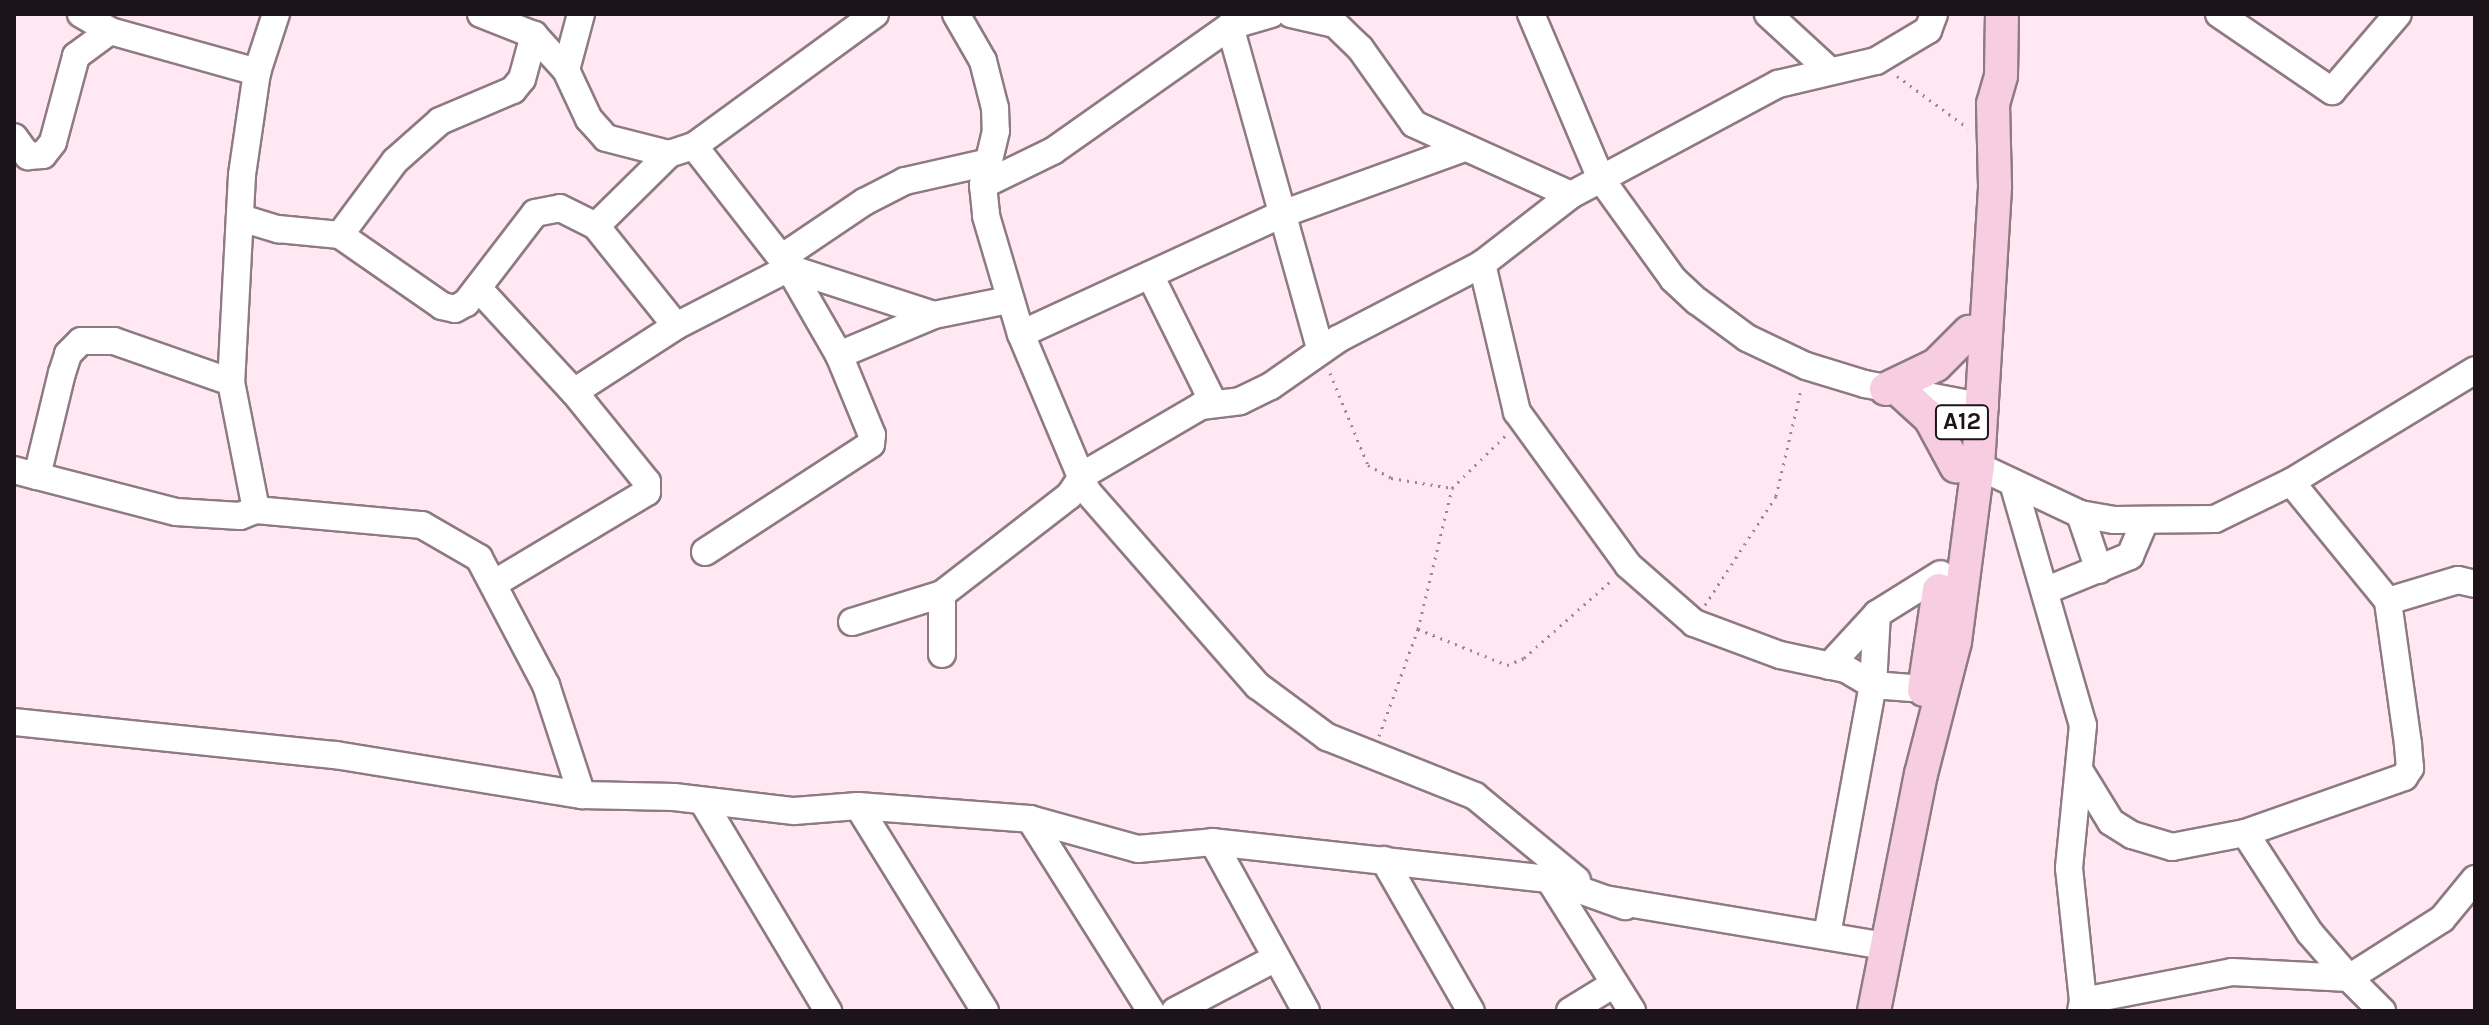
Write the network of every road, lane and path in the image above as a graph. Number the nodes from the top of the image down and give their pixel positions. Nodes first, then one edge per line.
1 (81, 14) edge
2 (276, 14) edge
3 (481, 14) edge
4 (581, 14) edge
5 (875, 14) edge
6 (956, 14) edge
7 (1271, 14) edge
8 (1291, 14) edge
9 (1531, 14) edge
10 (1768, 14) edge
11 (1934, 14) edge
12 (2002, 14) edge
13 (2219, 14) edge
14 (2398, 14) edge
15 (1230, 26) junction
16 (110, 31) junction
17 (534, 35) junction
18 (1876, 61) junction
19 (566, 70) junction
20 (1829, 70) junction
21 (257, 72) junction
22 (2001, 76) junction
23 (1978, 135) junction
24 (14, 137) edge
25 (694, 146) junction
26 (1462, 149) junction
27 (669, 154) junction
28 (986, 173) junction
29 (1601, 179) junction
30 (1571, 195) junction
31 (1282, 214) junction
32 (241, 218) junction
33 (596, 226) junction
34 (340, 235) junction
35 (786, 262) junction
36 (1482, 264) junction
37 (1150, 275) junction
38 (478, 288) junction
39 (1009, 300) junction
40 (934, 315) junction
41 (676, 326) junction
42 (1969, 332) junction
43 (1021, 334) junction
44 (1321, 351) junction
45 (839, 355) junction
46 (1806, 366) junction
47 (2475, 370) edge
48 (231, 382) junction
49 (1892, 390) junction
50 (574, 392) junction
51 (1214, 404) junction
52 (1974, 406) junction
53 (1517, 412) junction
54 (1967, 466) junction
55 (26, 473) edge
56 (1083, 475) junction
57 (2291, 482) junction
58 (2013, 483) junction
59 (1452, 488) junction
60 (256, 510) junction
61 (2080, 514) junction
62 (2145, 521) junction
63 (705, 552) dead end
64 (1628, 565) junction
65 (2099, 570) junction
66 (1941, 574) junction
67 (495, 583) junction
68 (2475, 584) edge
69 (2047, 590) junction
70 (942, 594) junction
71 (2388, 601) junction
72 (1877, 614) junction
73 (852, 622) dead end
74 (1694, 623) junction
75 (1418, 629) junction
76 (942, 654) dead end
77 (1829, 666) junction
78 (1873, 685) junction
79 (1924, 689) junction
80 (14, 722) edge
81 (1372, 755) junction
82 (2081, 773) junction
83 (1921, 774) junction
84 (582, 795) junction
85 (703, 802) junction
86 (858, 806) junction
87 (1030, 819) junction
88 (2245, 833) junction
89 (1213, 842) junction
90 (1384, 860) junction
91 (1549, 879) junction
92 (2475, 879) edge
93 (1625, 906) junction
94 (1827, 935) junction
95 (1886, 946) junction
96 (1276, 958) junction
97 (2349, 978) junction
98 (1614, 984) junction
99 (2082, 1006) edge
100 (828, 1011) edge
101 (985, 1011) edge
102 (1151, 1011) edge
103 (1175, 1011) edge
104 (1306, 1011) edge
105 (1471, 1011) edge
106 (1570, 1011) edge
107 (1632, 1011) edge
108 (1874, 1011) edge
109 (2382, 1011) edge

1 - 16 street
2 - 21 street
3 - 17 street
4 - 19 street
5 - 25 street
6 - 28 street
7 - 15 street
8 - 26 street
9 - 29 street
10 - 20 street
11 - 18 street
12 - 22 main road, A12
13 - 14 street
15 - 28 street
15 - 31 street
16 - 21 street
16 - 24 street
17 - 19 street
17 - 34 street
18 - 20 street
18 - 23 path
19 - 27 street
20 - 29 street
21 - 32 street
22 - 23 main road, A12
22 - 52 main road, A12
23 - 42 main road, A12
25 - 27 street
25 - 35 street
26 - 30 street
26 - 31 street
27 - 33 street
28 - 35 street
28 - 39 street
29 - 30 street
29 - 46 street
30 - 36 street
31 - 37 street
31 - 44 street
32 - 34 street
32 - 48 street
33 - 38 street
33 - 41 street
34 - 38 street
35 - 40 street
35 - 41 street
35 - 45 street
36 - 44 street
36 - 53 street
37 - 43 street
37 - 51 street
38 - 50 street
39 - 40 street
39 - 43 street
40 - 45 street
41 - 50 street
42 - 49 main road
42 - 52 main road, A12
43 - 56 street
44 - 51 street
44 - 59 path
45 - 63 street
46 - 49 street
46 - 74 path
47 - 57 street
48 - 55 street
48 - 60 street
49 - 52 street
49 - 54 main road
50 - 67 street
51 - 56 street
52 - 54 main road, A12
53 - 59 path
53 - 64 street
54 - 58 street
54 - 66 main road, A12
54 - 83 main road, A12
55 - 60 street
56 - 70 street
56 - 81 street
57 - 62 street
57 - 71 street
58 - 61 street
58 - 69 street
59 - 75 path
60 - 67 street
61 - 62 street
61 - 65 street
62 - 65 street
64 - 74 street
64 - 75 path
65 - 69 street
66 - 72 street
66 - 79 main road, A12
67 - 84 street
68 - 71 street
69 - 82 street
70 - 73 street
70 - 76 street
71 - 88 street
72 - 77 street
72 - 78 street
74 - 77 street
75 - 81 path
77 - 78 street
78 - 79 street
78 - 94 street
79 - 83 main road, A12
80 - 84 street
81 - 93 street
82 - 88 street
82 - 99 street
83 - 95 main road, A12
84 - 85 street
85 - 86 street
85 - 100 street
86 - 87 street
86 - 101 street
87 - 89 street
87 - 102 street
88 - 97 street
89 - 90 street
89 - 96 street
90 - 91 street
90 - 105 street
91 - 93 street
91 - 98 street
92 - 97 street
93 - 94 street
94 - 95 street
95 - 108 main road, A12
96 - 103 street
96 - 104 street
97 - 99 street
97 - 109 street
98 - 106 street
98 - 107 street

